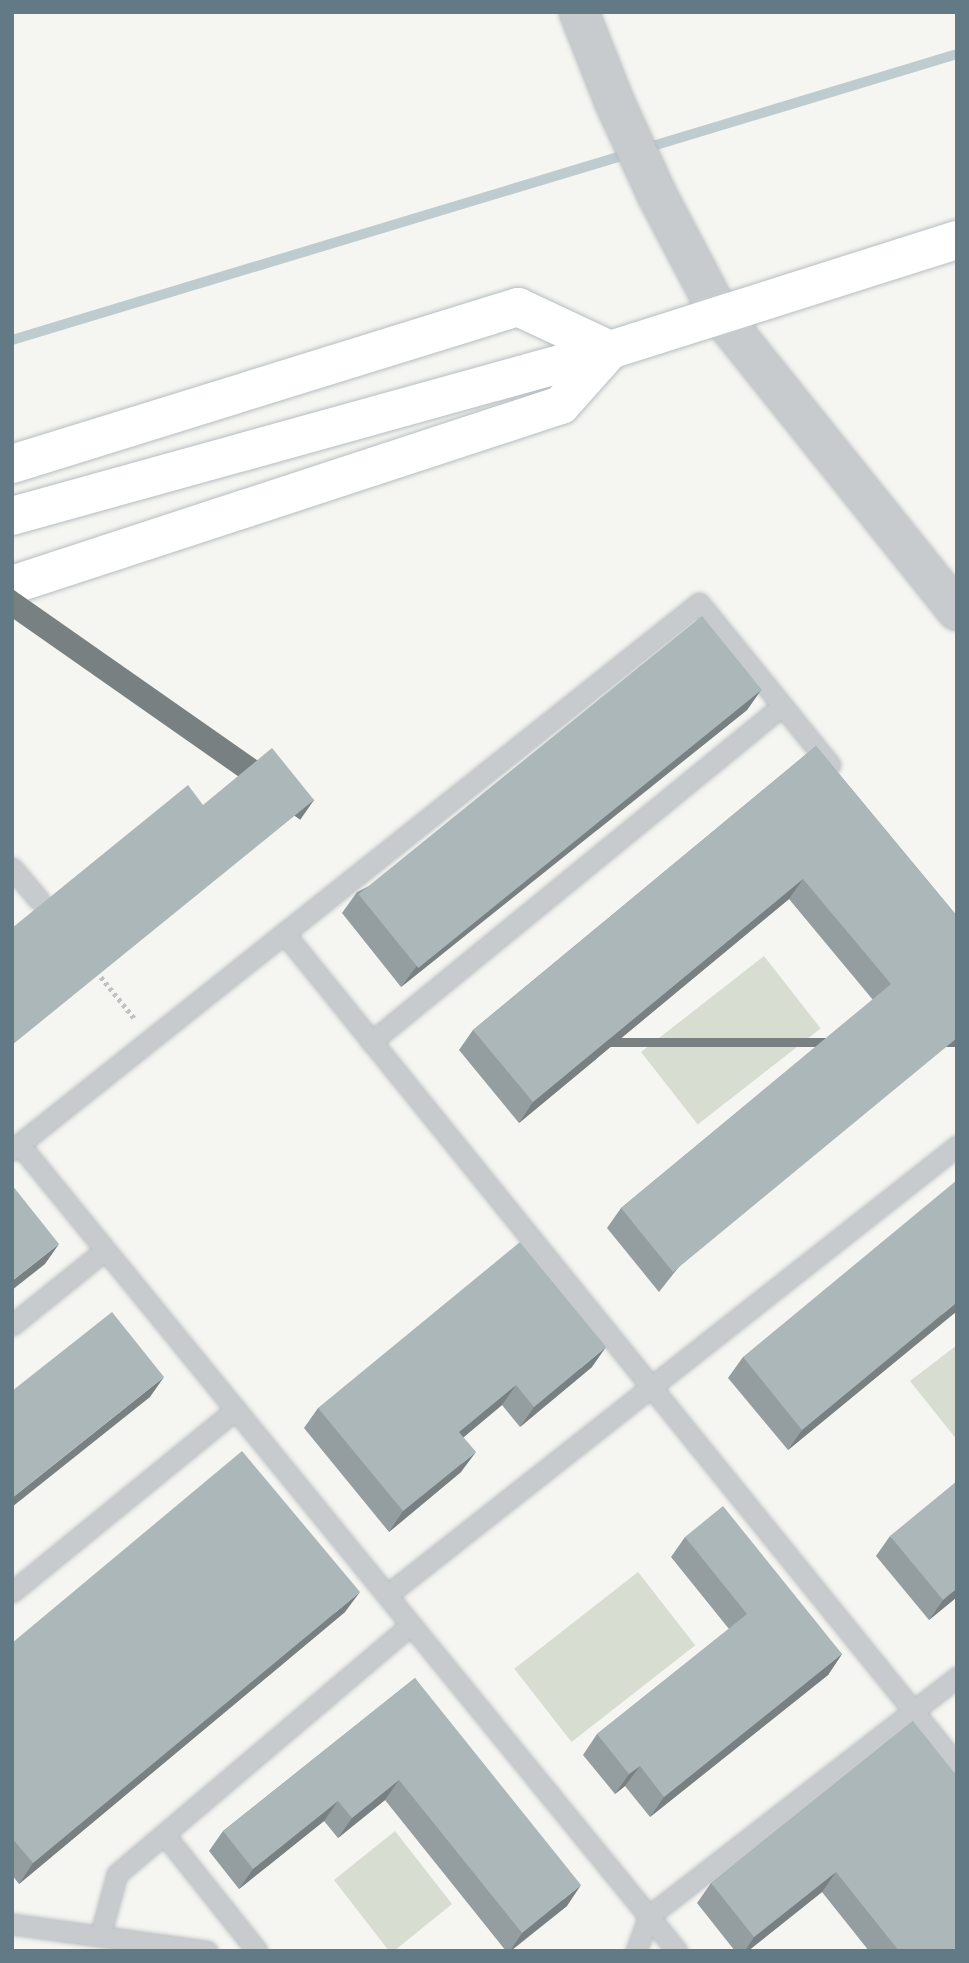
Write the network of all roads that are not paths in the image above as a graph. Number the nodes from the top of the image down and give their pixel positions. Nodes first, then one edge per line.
1 (579, 12) edge
2 (957, 240) edge
3 (720, 315) junction
4 (610, 350) junction
5 (12, 464) edge
6 (12, 516) edge
7 (12, 585) edge
8 (957, 611) edge
9 (782, 706) junction
10 (844, 781) edge
11 (12, 868) edge
12 (39, 901) dead end
13 (284, 933) junction
14 (372, 1042) junction
15 (957, 1146) edge
16 (16, 1147) edge
17 (106, 1250) junction
18 (12, 1325) edge
19 (651, 1387) junction
20 (236, 1409) junction
21 (12, 1592) edge
22 (387, 1595) junction
23 (411, 1625) junction
24 (957, 1677) edge
25 (914, 1712) junction
26 (957, 1765) edge
27 (164, 1834) junction
28 (649, 1916) junction
29 (12, 1924) edge
30 (100, 1936) junction
31 (207, 1951) edge
32 (257, 1951) edge
33 (636, 1951) edge
34 (677, 1951) edge

1 - 3 street
2 - 3 street
3 - 4 street
3 - 8 street
4 - 5 street
4 - 6 street
4 - 7 street
9 - 10 lane
9 - 13 lane
9 - 14 lane
11 - 12 lane
13 - 14 lane
13 - 16 lane
14 - 19 lane
15 - 19 lane
16 - 17 lane
17 - 18 lane
17 - 20 lane
19 - 22 lane
19 - 25 lane
20 - 21 lane
20 - 22 lane
22 - 23 lane
23 - 27 lane
23 - 28 lane
24 - 25 lane
25 - 26 lane
25 - 28 lane
27 - 30 lane
27 - 32 lane
28 - 33 lane
28 - 34 lane
29 - 30 lane
30 - 31 lane

